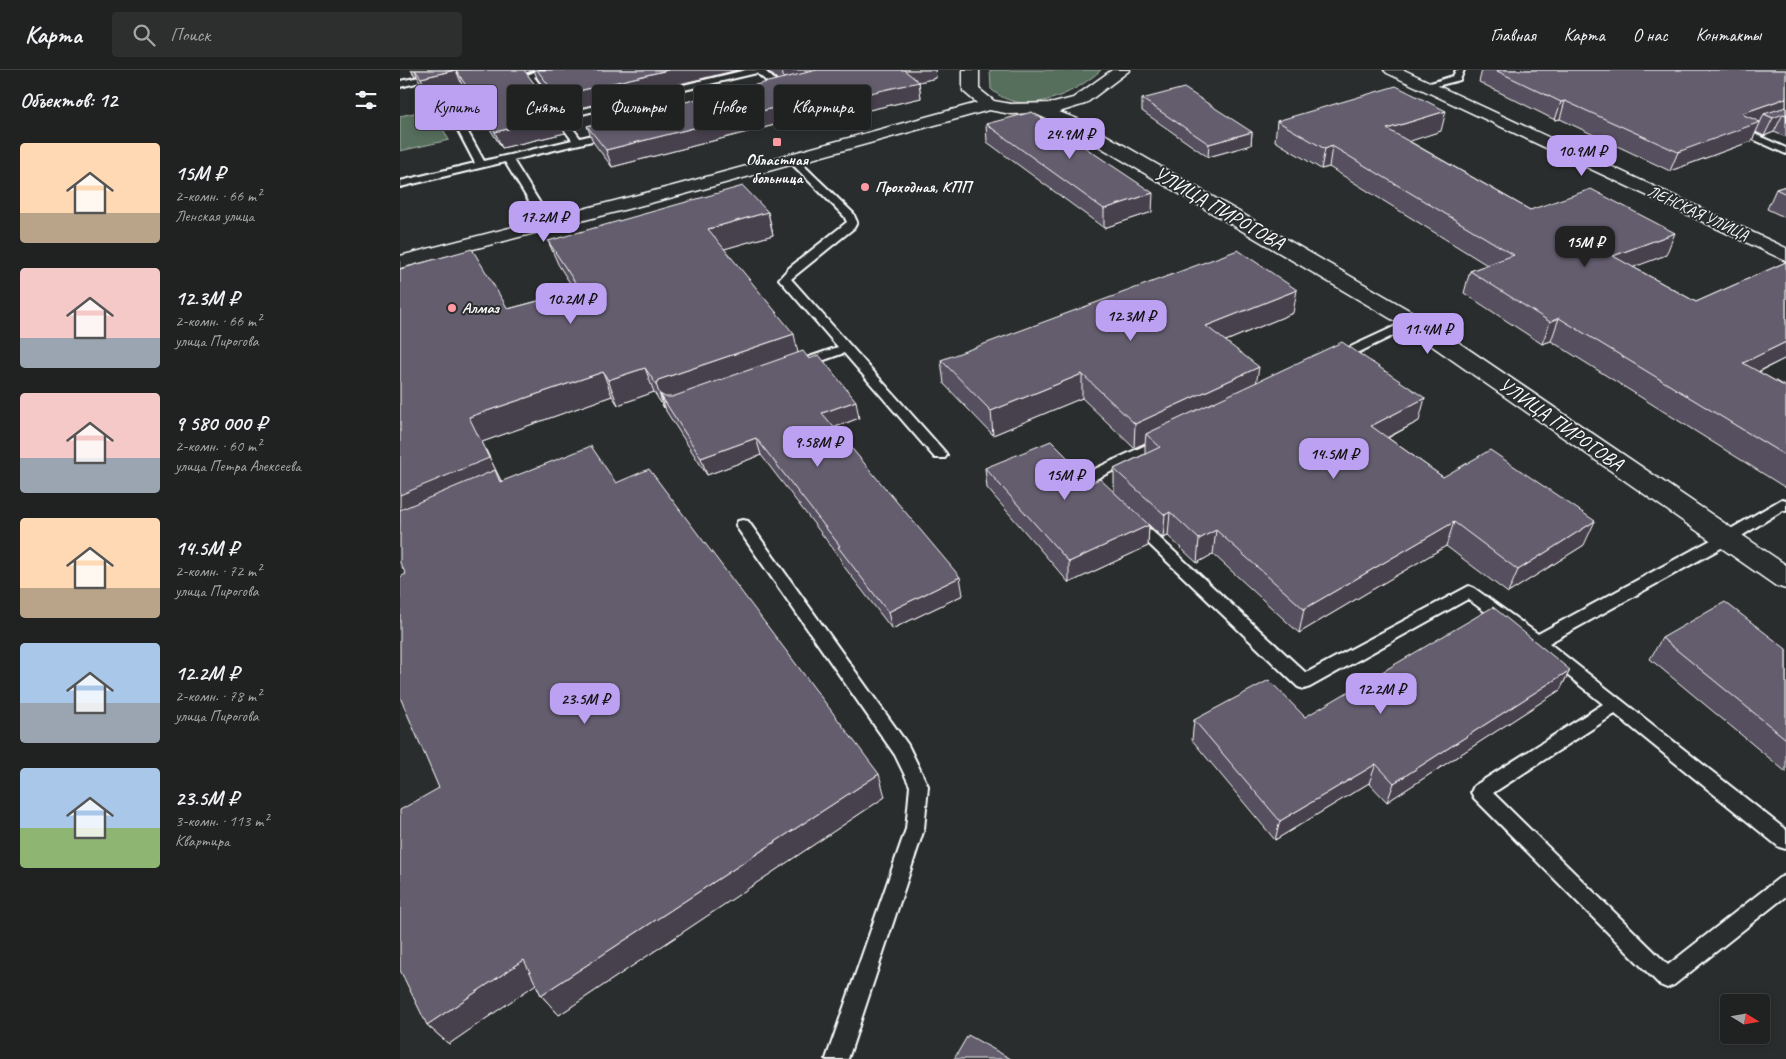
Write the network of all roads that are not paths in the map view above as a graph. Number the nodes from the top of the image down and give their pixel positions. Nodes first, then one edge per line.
1 (465, 70) edge
2 (548, 70) edge
3 (758, 70) edge
4 (971, 70) edge
5 (1123, 70) edge
6 (1392, 70) edge
7 (1460, 70) edge
8 (400, 84) edge
9 (536, 85) edge
10 (776, 85) edge
11 (1425, 86) junction
12 (1079, 101) junction
13 (989, 105) junction
14 (1039, 110) junction
15 (582, 111) edge
16 (1786, 118) edge
17 (1074, 124) junction
18 (462, 130) edge
19 (569, 130) edge
20 (624, 130) edge
21 (578, 142) junction
22 (1786, 150) edge
23 (508, 159) junction
24 (792, 159) junction
25 (481, 165) junction
26 (400, 184) edge
27 (548, 224) junction
28 (1786, 255) edge
29 (400, 262) edge
30 (1413, 322) junction
31 (845, 349) junction
32 (1320, 366) edge
33 (790, 368) edge
34 (1176, 435) edge
35 (940, 455) dead end
36 (1108, 499) edge
37 (1786, 506) edge
38 (1123, 512) edge
39 (743, 525) dead end
40 (1727, 538) junction
41 (1786, 579) edge
42 (1538, 642) junction
43 (1616, 705) junction
44 (1786, 841) edge
45 (1786, 884) edge
46 (837, 1059) edge

1 - 8 lane
2 - 9 lane
3 - 10 lane
3 - 15 lane
4 - 13 street
5 - 12 street
6 - 11 street, ЛЕНСКАЯ УЛИЦА
7 - 11 lane
11 - 28 street, ЛЕНСКАЯ УЛИЦА
12 - 14 street
12 - 17 street
13 - 14 street
13 - 24 street
14 - 17 street, УЛИЦА ПИРОГОВА
16 - 22 lane
17 - 30 street, УЛИЦА ПИРОГОВА
18 - 25 lane
19 - 21 lane
20 - 21 lane
21 - 23 lane
23 - 25 lane
23 - 27 lane
24 - 27 street
24 - 31 lane
25 - 26 lane
27 - 29 street
30 - 32 lane
30 - 40 street, УЛИЦА ПИРОГОВА
31 - 33 lane
31 - 35 lane
34 - 36 lane
37 - 40 lane
38 - 42 lane
39 - 46 lane
40 - 41 street, УЛИЦА ПИРОГОВА
40 - 42 lane
42 - 43 lane
43 - 44 lane
43 - 45 lane

